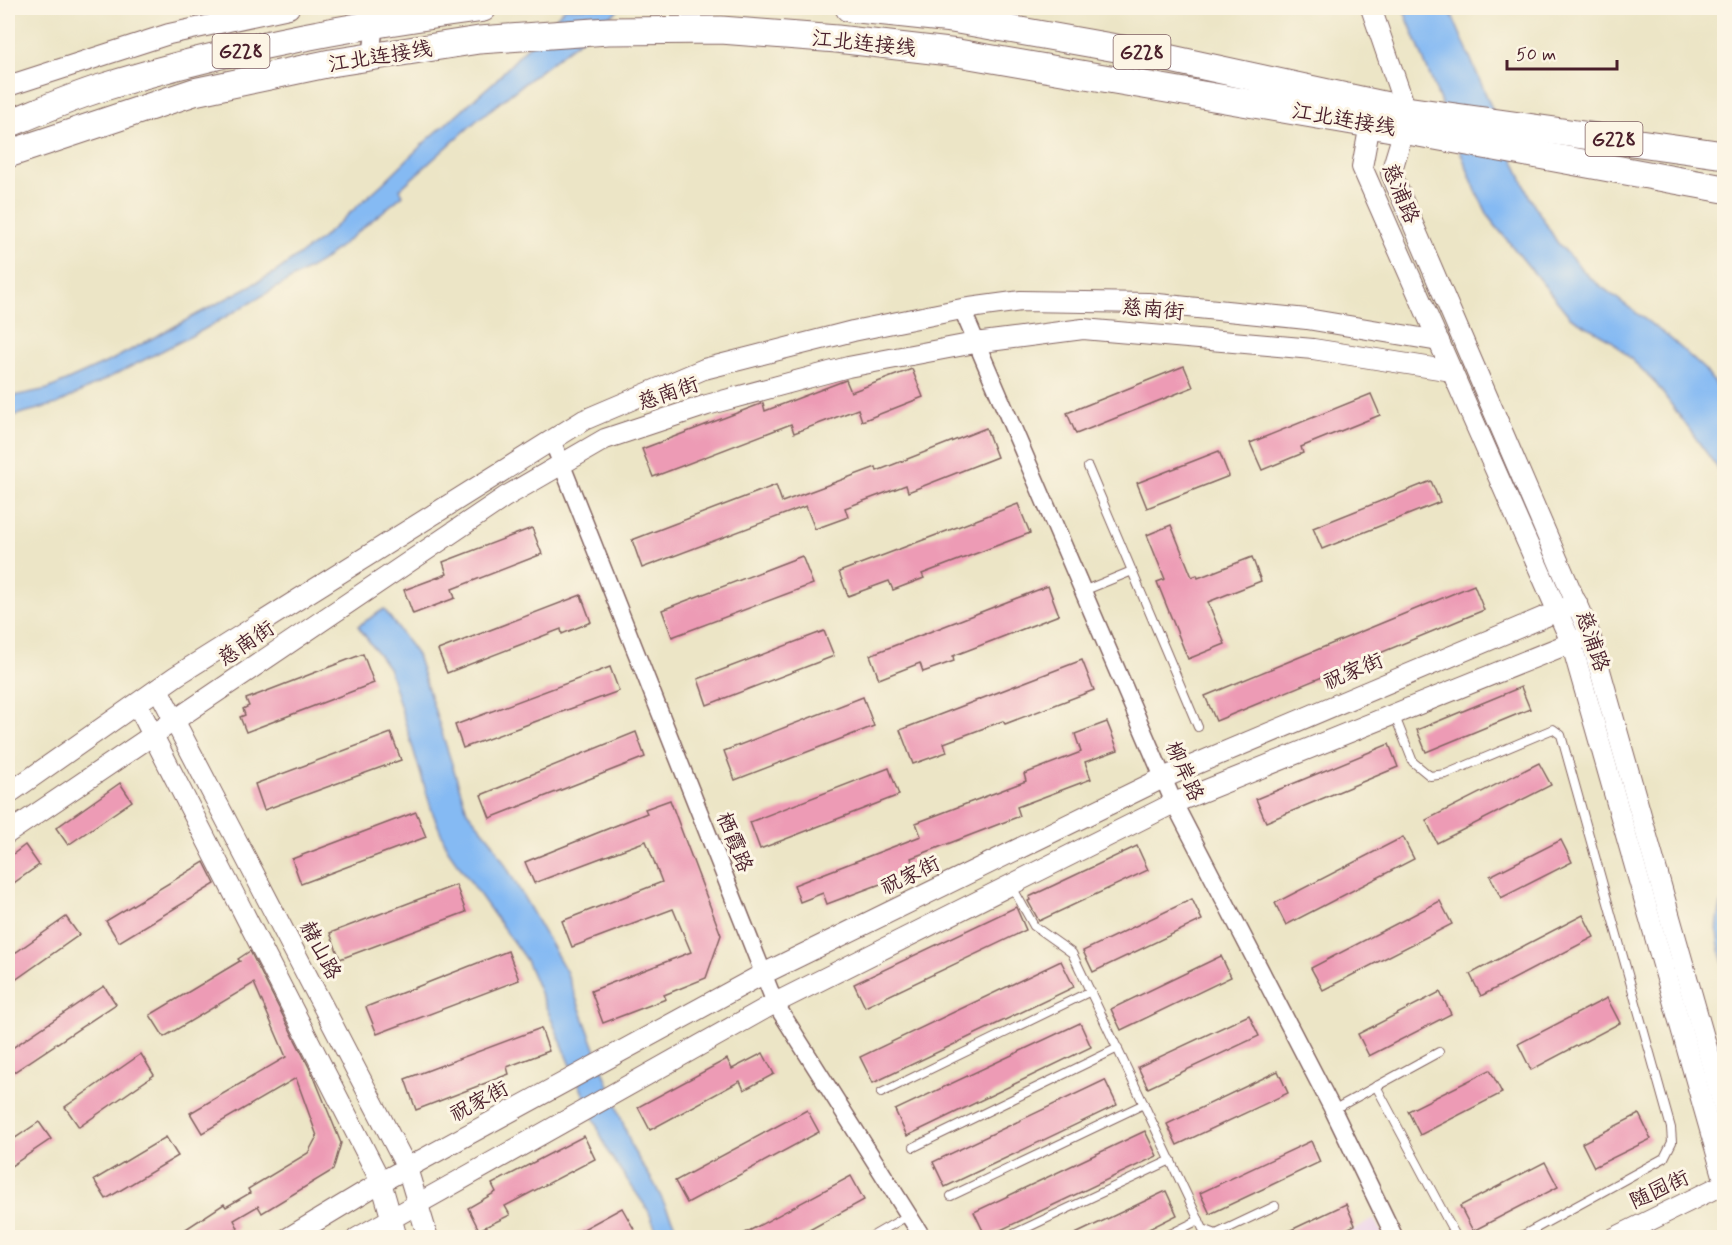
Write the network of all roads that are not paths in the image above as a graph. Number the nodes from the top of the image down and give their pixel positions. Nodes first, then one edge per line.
1 (289, 8) edge
2 (483, 8) edge
3 (849, 8) edge
4 (1371, 8) edge
5 (375, 16) edge
6 (371, 57) junction
7 (8, 86) edge
8 (1414, 118) junction
9 (8, 124) edge
10 (1370, 124) junction
11 (1507, 137) junction
12 (8, 154) edge
13 (1725, 155) edge
14 (1725, 189) edge
15 (962, 309) junction
16 (1439, 341) junction
17 (975, 343) junction
18 (1452, 371) junction
19 (552, 440) junction
20 (562, 465) junction
21 (1088, 467) dead end
22 (1132, 571) junction
23 (1082, 591) junction
24 (1577, 603) junction
25 (1558, 611) junction
26 (1590, 635) junction
27 (1571, 642) junction
28 (158, 689) junction
29 (137, 704) junction
30 (1393, 713) junction
31 (174, 720) junction
32 (1198, 727) dead end
33 (153, 735) junction
34 (1163, 778) junction
35 (8, 794) edge
36 (1174, 803) junction
37 (8, 833) edge
38 (1011, 885) junction
39 (763, 974) junction
40 (1091, 991) junction
41 (775, 1003) junction
42 (1118, 1048) junction
43 (1440, 1052) dead end
44 (1376, 1086) junction
45 (881, 1093) dead end
46 (1144, 1104) junction
47 (1725, 1108) edge
48 (1333, 1110) junction
49 (914, 1147) dead end
50 (1171, 1160) junction
51 (407, 1167) junction
52 (1725, 1179) edge
53 (381, 1182) junction
54 (1725, 1184) edge
55 (951, 1196) dead end
56 (418, 1204) junction
57 (1275, 1206) dead end
58 (909, 1215) junction
59 (391, 1218) junction
60 (1199, 1220) junction
61 (288, 1238) edge
62 (357, 1238) edge
63 (397, 1238) edge
64 (428, 1238) edge
65 (868, 1238) edge
66 (923, 1238) edge
67 (1005, 1238) edge
68 (1162, 1238) edge
69 (1395, 1238) edge
70 (1457, 1238) edge
71 (1518, 1238) edge
72 (1614, 1238) edge

1 - 7 street
2 - 5 highway, 江北连接线 / G228
3 - 8 highway, 江北连接线 / G228
4 - 8 street
5 - 6 street
5 - 9 highway, 江北连接线 / G228
6 - 10 highway, 江北连接线 / G228
6 - 12 highway, 江北连接线 / G228
8 - 10 highway, 江北连接线 / G228
8 - 11 highway, 江北连接线 / G228
8 - 11 highway, 江北连接线 / G228
8 - 24 street, 慈浦路
10 - 16 street, 慈浦路
11 - 13 highway, 江北连接线 / G228
11 - 14 highway, 江北连接线 / G228
15 - 16 street, 慈南街
15 - 17 street, 柳岸路
15 - 19 street, 慈南街
16 - 18 street, 慈浦路
17 - 18 street, 慈南街
17 - 20 street, 慈南街
17 - 23 street, 柳岸路
18 - 25 street, 慈浦路
19 - 20 street, 栖霞路
19 - 28 street, 慈南街
20 - 31 street, 慈南街
20 - 39 street, 栖霞路
21 - 22 lane
22 - 23 lane
22 - 32 lane
23 - 34 street, 柳岸路
24 - 25 street, 祝家街
24 - 26 street, 慈浦路
25 - 27 street, 慈浦路
25 - 34 street, 祝家街
26 - 27 street
26 - 47 street, 慈浦路
27 - 30 street
27 - 52 street, 慈浦路
28 - 29 street, 慈南街
28 - 31 street, 赭山路
29 - 33 street
29 - 35 street, 慈南街
30 - 36 street
30 - 71 lane
31 - 33 street, 慈南街
31 - 51 street, 赭山路
33 - 37 street, 慈南街
33 - 53 street
34 - 36 street, 柳岸路
34 - 39 street, 祝家街
36 - 38 street
36 - 48 street, 柳岸路
38 - 40 lane
38 - 41 street
39 - 41 street, 栖霞路
39 - 51 street, 祝家街
40 - 42 lane
40 - 45 lane
41 - 56 street
41 - 58 street, 栖霞路
42 - 46 lane
42 - 49 lane
43 - 44 lane
44 - 48 lane
44 - 70 lane
46 - 50 lane
46 - 55 lane
48 - 69 street, 柳岸路
50 - 60 lane
50 - 67 lane
51 - 53 street, 祝家街
51 - 56 street, 赭山路
53 - 59 street
53 - 61 street, 祝家街
54 - 72 street, 随园街
56 - 59 street
56 - 64 street, 赭山路
57 - 60 lane
58 - 65 lane
58 - 66 street, 栖霞路
59 - 62 street
59 - 63 street
60 - 68 lane

